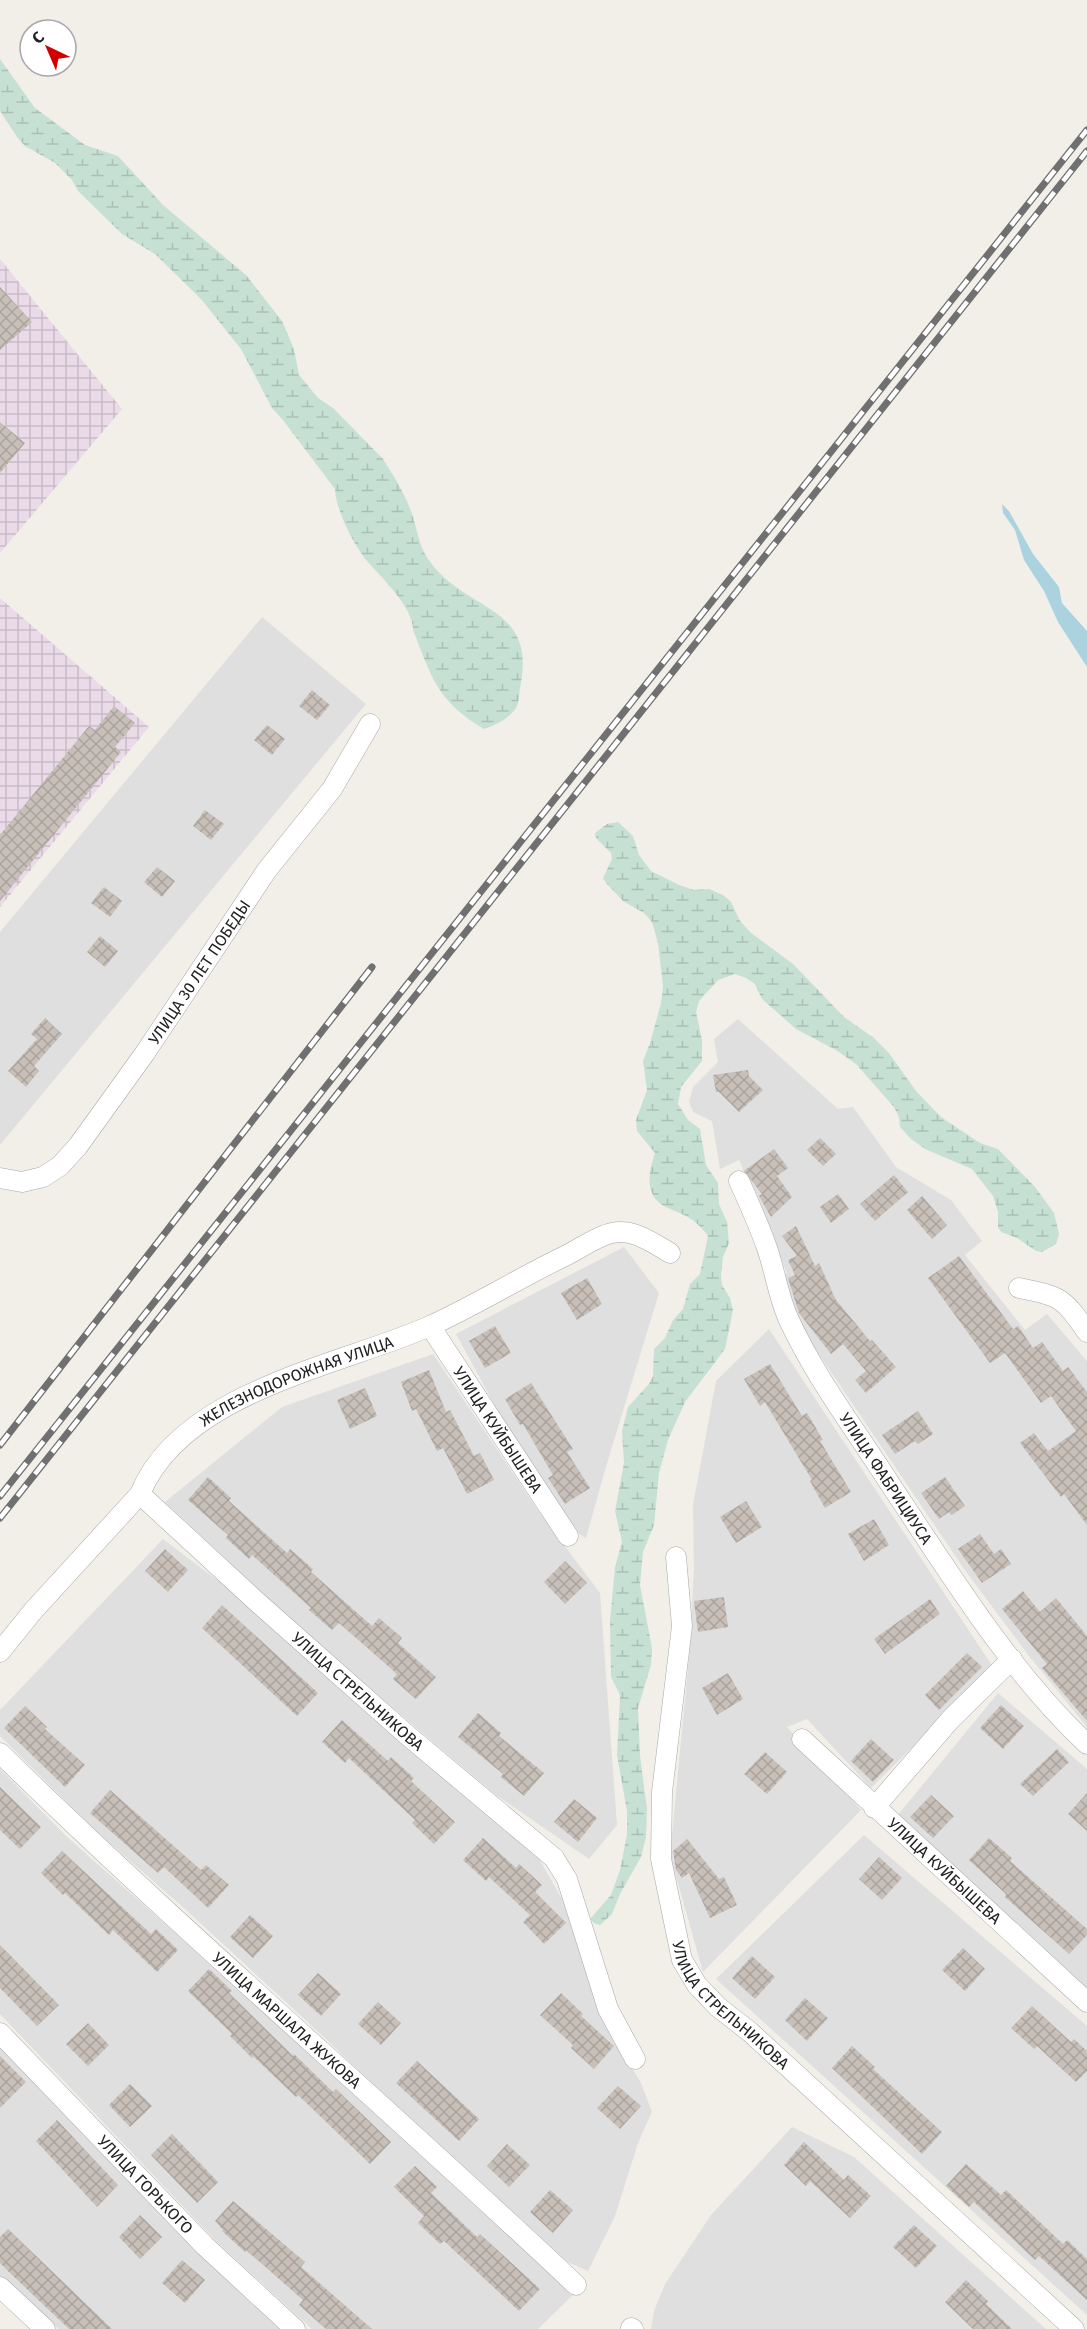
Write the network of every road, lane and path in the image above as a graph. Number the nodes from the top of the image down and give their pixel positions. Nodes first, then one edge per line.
1 (370, 724) dead end
2 (0, 1178) edge
3 (739, 1181) dead end
4 (670, 1253) dead end
5 (1019, 1287) dead end
6 (430, 1326) junction
7 (1087, 1332) edge
8 (140, 1494) junction
9 (568, 1536) dead end
10 (676, 1557) dead end
11 (0, 1653) edge
12 (1012, 1659) junction
13 (802, 1739) dead end
14 (1087, 1744) edge
15 (0, 1753) edge
16 (874, 1808) junction
17 (1087, 2002) edge
18 (0, 2034) edge
19 (635, 2059) dead end
20 (576, 2285) dead end
21 (0, 2287) edge
22 (45, 2329) edge
23 (295, 2329) edge
24 (1074, 2329) edge

1 - 2 street, УЛИЦА 30 ЛЕТ ПОБЕДЫ
3 - 12 street, УЛИЦА ФАБРИЦИУСА
4 - 6 street, ЖЕЛЕЗНОДОРОЖНАЯ УЛИЦА
5 - 7 street
6 - 8 street, ЖЕЛЕЗНОДОРОЖНАЯ УЛИЦА
6 - 9 street, УЛИЦА КУЙБЫШЕВА
8 - 11 street, ЖЕЛЕЗНОДОРОЖНАЯ УЛИЦА
8 - 19 street, УЛИЦА СТРЕЛЬНИКОВА
10 - 24 street, УЛИЦА СТРЕЛЬНИКОВА
12 - 14 street, УЛИЦА ФАБРИЦИУСА
12 - 16 street
13 - 16 street, УЛИЦА КУЙБЫШЕВА
15 - 20 street, УЛИЦА МАРШАЛА ЖУКОВА
16 - 17 street, УЛИЦА КУЙБЫШЕВА
18 - 23 street, УЛИЦА ГОРЬКОГО
21 - 22 street

